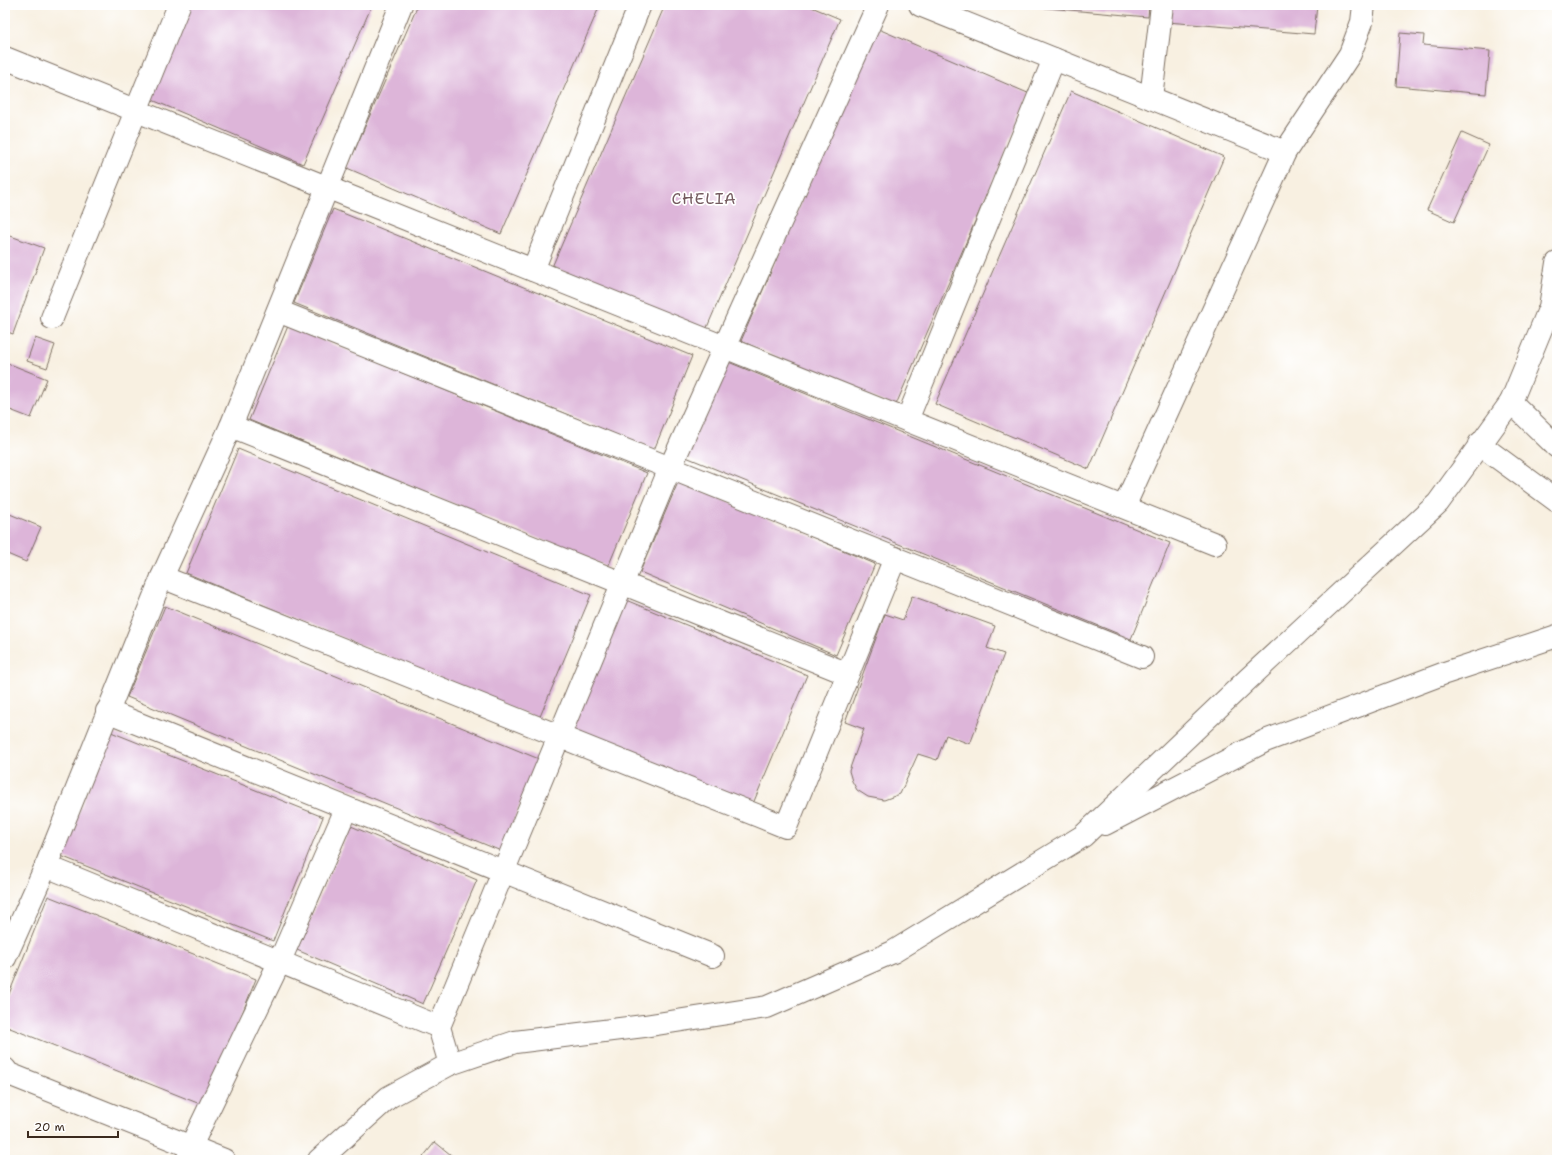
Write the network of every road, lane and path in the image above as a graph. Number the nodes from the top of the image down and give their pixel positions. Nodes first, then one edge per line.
1 (179, 5) edge
2 (401, 5) edge
3 (640, 5) edge
4 (878, 5) edge
5 (920, 5) edge
6 (1162, 5) edge
7 (1364, 5) edge
8 (5, 58) edge
9 (1054, 59) junction
10 (1151, 98) junction
11 (136, 111) junction
12 (1285, 152) junction
13 (327, 188) junction
14 (1557, 263) edge
15 (533, 270) junction
16 (278, 310) junction
17 (52, 318) dead end
18 (724, 347) junction
19 (1511, 402) junction
20 (907, 420) junction
21 (231, 426) junction
22 (1479, 444) junction
23 (1557, 447) edge
24 (670, 468) junction
25 (1557, 501) edge
26 (1124, 507) junction
27 (1215, 544) dead end
28 (895, 558) junction
29 (162, 576) junction
30 (622, 583) junction
31 (1557, 636) edge
32 (1142, 657) dead end
33 (848, 674) junction
34 (107, 711) junction
35 (558, 736) junction
36 (346, 809) junction
37 (1083, 836) junction
38 (46, 866) junction
39 (503, 872) junction
40 (713, 956) dead end
41 (5, 958) edge
42 (279, 963) junction
43 (439, 1027) junction
44 (450, 1064) junction
45 (5, 1069) edge
46 (190, 1153) edge
47 (224, 1160) edge
48 (319, 1160) edge

1 - 11 street
2 - 13 street
3 - 15 street
4 - 18 street
5 - 9 street
6 - 10 street
7 - 12 street
8 - 11 street
9 - 10 street
9 - 20 street
10 - 12 street
11 - 13 street
11 - 17 street
12 - 26 street
13 - 15 street
13 - 16 street
14 - 19 street
15 - 18 street
16 - 21 street
16 - 24 street
18 - 20 street
18 - 24 street
19 - 22 street
19 - 23 street
20 - 26 street
21 - 29 street
21 - 30 street
22 - 25 street
22 - 37 street
24 - 28 street
24 - 30 street
26 - 27 street
28 - 32 street
28 - 33 street
29 - 34 street
29 - 35 street
30 - 33 street
30 - 35 street
31 - 37 street
33 - 35 street
34 - 36 street
34 - 38 street
35 - 39 street
36 - 39 street
36 - 42 street
37 - 44 street
38 - 41 street
38 - 42 street
39 - 40 street
39 - 43 street
42 - 43 street
42 - 46 street
43 - 44 street
44 - 48 street
45 - 46 street
46 - 47 street

